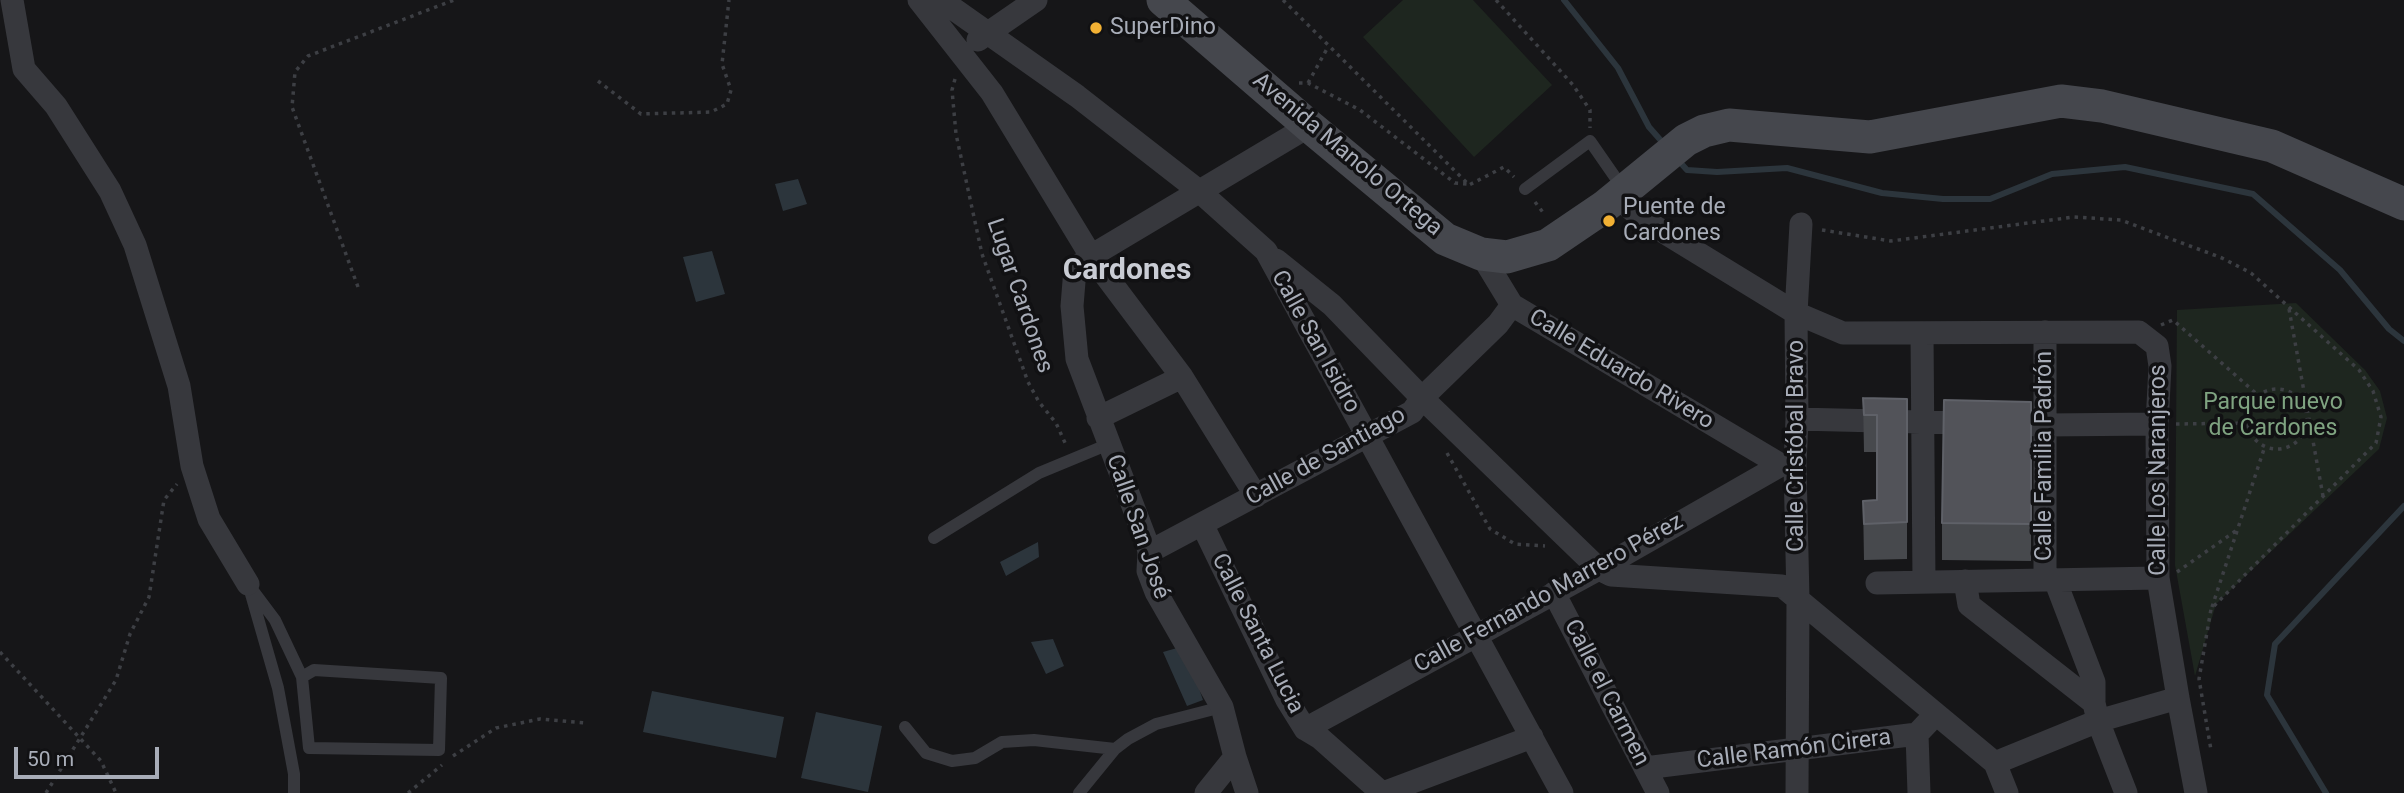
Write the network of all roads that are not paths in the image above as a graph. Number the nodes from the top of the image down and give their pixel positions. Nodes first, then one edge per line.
1 (12, 0) edge
2 (919, 0) edge
3 (941, 0) edge
4 (1036, 0) edge
5 (1163, 0) edge
6 (989, 33) junction
7 (961, 52) junction
8 (1309, 126) junction
9 (1525, 189) road end
10 (1199, 191) junction
11 (1621, 194) junction
12 (2404, 204) edge
13 (1801, 224) dead end
14 (1266, 251) junction
15 (1481, 254) junction
16 (1091, 256) junction
17 (1512, 305) junction
18 (1796, 313) junction
19 (2045, 332) junction
20 (1922, 333) junction
21 (1182, 377) junction
22 (1422, 398) junction
23 (1098, 418) junction
24 (1797, 419) junction
25 (1923, 421) junction
26 (2157, 424) junction
27 (2045, 425) junction
28 (1367, 436) junction
29 (1109, 444) junction
30 (1788, 465) junction
31 (1256, 496) junction
32 (1202, 524) junction
33 (934, 538) dead end
34 (1149, 552) junction
35 (1599, 569) junction
36 (2158, 578) junction
37 (2050, 580) junction
38 (1965, 581) junction
39 (1924, 582) junction
40 (1877, 583) dead end
41 (248, 584) junction
42 (1554, 593) junction
43 (1798, 599) junction
44 (1476, 634) junction
45 (302, 677) junction
46 (2178, 698) junction
47 (1222, 707) junction
48 (2096, 712) junction
49 (1935, 715) junction
50 (905, 727) dead end
51 (1305, 729) junction
52 (1917, 734) junction
53 (1532, 737) junction
54 (1115, 749) junction
55 (1796, 749) junction
56 (1235, 757) junction
57 (1996, 763) junction
58 (1645, 768) junction
59 (294, 793) edge
60 (1079, 793) edge
61 (1206, 793) edge
62 (1247, 793) edge
63 (1382, 793) edge
64 (1562, 793) edge
65 (1658, 793) edge
66 (1797, 793) edge
67 (1919, 793) edge
68 (2007, 793) edge
69 (2126, 793) edge
70 (2196, 793) edge

1 - 41 street
2 - 7 street
3 - 6 street, Calle San Isidro
4 - 6 street
5 - 8 street, Avenida Manolo Ortega
6 - 7 street
6 - 10 street, Calle San Isidro
7 - 16 street
8 - 10 street
8 - 15 street, Avenida Manolo Ortega
9 - 11 lane
10 - 14 street, Calle San Isidro
10 - 16 street
11 - 12 street, Avenida Manolo Ortega
11 - 15 street, Avenida Manolo Ortega
11 - 18 street, Calle Cristóbal Bravo
13 - 18 street
14 - 22 street
14 - 28 street, Calle San Isidro
15 - 17 street, Calle Eduardo Rivero
16 - 21 street
16 - 23 street, Calle San José
17 - 22 street, Calle de Santiago
17 - 30 street, Calle Eduardo Rivero
18 - 20 street, Calle Los Naranjeros
18 - 24 street, Calle Cristóbal Bravo
19 - 20 street, Calle Los Naranjeros
19 - 26 street, Calle Los Naranjeros
19 - 27 street, Calle Familia Padrón
20 - 25 street
21 - 23 street
21 - 31 street
22 - 28 street, Calle de Santiago
22 - 35 street
23 - 29 street, Calle San José
24 - 25 street
24 - 30 street, Calle Cristóbal Bravo
25 - 27 street
25 - 39 street
26 - 27 street
26 - 36 street, Calle Los Naranjeros
27 - 37 street, Calle Familia Padrón
28 - 31 street, Calle de Santiago
28 - 44 street, Calle San Isidro
29 - 33 lane
29 - 34 street, Calle San José
30 - 35 street, Calle Fernando Marrero Pérez
30 - 43 street, Calle Cristóbal Bravo
31 - 32 street, Calle de Santiago
32 - 34 street, Calle de Santiago
32 - 51 street, Calle Santa Lucia
34 - 47 street, Calle San José
35 - 42 street, Calle Fernando Marrero Pérez
35 - 43 street
36 - 37 street
36 - 46 street, Calle Los Naranjeros
37 - 38 street
37 - 48 street
38 - 39 street
38 - 48 street
39 - 40 street
41 - 45 lane
41 - 59 lane
42 - 44 street, Calle Fernando Marrero Pérez
42 - 58 street, Calle el Carmen
43 - 49 street
43 - 55 street, Calle Cristóbal Bravo
44 - 51 street, Calle Fernando Marrero Pérez
44 - 53 street, Calle San Isidro
45 - 45 lane
46 - 48 street
46 - 70 street, Calle Los Naranjeros
47 - 54 lane
47 - 56 street, Calle San José
48 - 57 street
48 - 69 street
49 - 52 street, Calle Ramón Cirera
49 - 57 street
50 - 54 lane
51 - 63 street, Calle Santa Lucia
52 - 55 street, Calle Ramón Cirera
52 - 67 street
53 - 63 street
53 - 64 street, Calle San Isidro
54 - 60 lane
55 - 58 street, Calle Ramón Cirera
55 - 66 street, Calle Cristóbal Bravo
56 - 61 street
56 - 62 street, Calle San José
57 - 68 street
58 - 65 street, Calle el Carmen

